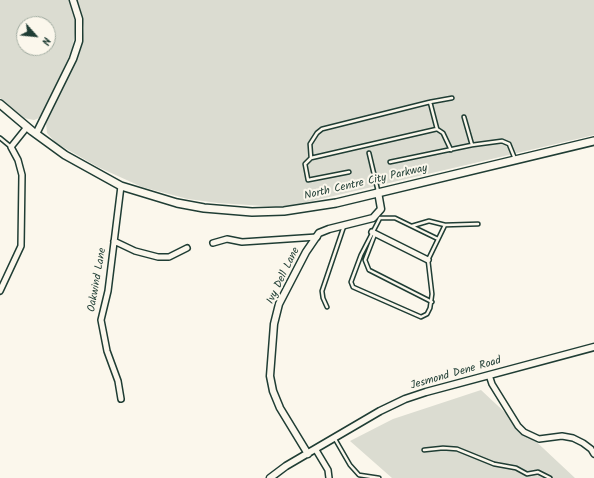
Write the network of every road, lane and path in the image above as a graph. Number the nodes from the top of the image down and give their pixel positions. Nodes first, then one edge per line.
1 (73, 0) edge
2 (452, 98) dead end
3 (430, 102) junction
4 (0, 104) edge
5 (464, 117) dead end
6 (27, 127) junction
7 (437, 129) junction
8 (36, 134) junction
9 (0, 138) edge
10 (594, 141) edge
11 (472, 145) junction
12 (12, 147) junction
13 (451, 150) junction
14 (369, 152) dead end
15 (311, 158) junction
16 (516, 159) junction
17 (390, 162) dead end
18 (349, 172) dead end
19 (121, 186) junction
20 (378, 192) junction
21 (379, 216) junction
22 (478, 224) dead end
23 (445, 225) junction
24 (344, 226) junction
25 (412, 226) junction
26 (374, 233) junction
27 (316, 237) junction
28 (438, 239) junction
29 (114, 241) junction
30 (213, 243) dead end
31 (187, 248) dead end
32 (428, 260) junction
33 (0, 291) edge
34 (432, 302) junction
35 (327, 307) dead end
36 (594, 347) edge
37 (489, 375) junction
38 (122, 399) dead end
39 (335, 438) junction
40 (316, 450) junction
41 (424, 450) dead end
42 (308, 454) junction
43 (594, 454) edge
44 (527, 474) junction
45 (270, 478) edge
46 (329, 478) edge
47 (379, 478) edge
48 (522, 478) edge
49 (550, 478) edge

1 - 8 street
2 - 3 lane
3 - 7 lane
3 - 15 lane
4 - 6 main road, North Centre City Parkway
5 - 11 lane
6 - 8 main road, North Centre City Parkway
6 - 12 street
7 - 13 lane
7 - 15 lane
8 - 19 main road, North Centre City Parkway
9 - 12 lane
10 - 16 main road, North Centre City Parkway
11 - 13 lane
11 - 16 lane
12 - 33 street
13 - 17 lane
14 - 20 lane
15 - 18 lane
16 - 20 main road, North Centre City Parkway
19 - 20 main road, North Centre City Parkway
19 - 29 street, Oakwind Lane
20 - 21 street
21 - 24 street
21 - 25 lane
21 - 26 lane
22 - 23 lane
23 - 25 lane
23 - 28 lane
24 - 27 street
24 - 35 lane
25 - 28 lane
26 - 32 street
26 - 34 lane
26 - 34 lane
27 - 30 street
27 - 42 street, Ivy Dell Lane
28 - 32 lane
29 - 31 street
29 - 38 street, Oakwind Lane
32 - 34 lane
36 - 37 street, Jesmond Dene Road
37 - 39 street, Jesmond Dene Road
37 - 43 street
39 - 40 street, Jesmond Dene Road
39 - 47 lane
40 - 42 street, Jesmond Dene Road
40 - 46 street
41 - 44 lane
42 - 45 street, Jesmond Dene Road
44 - 48 lane
44 - 49 lane

